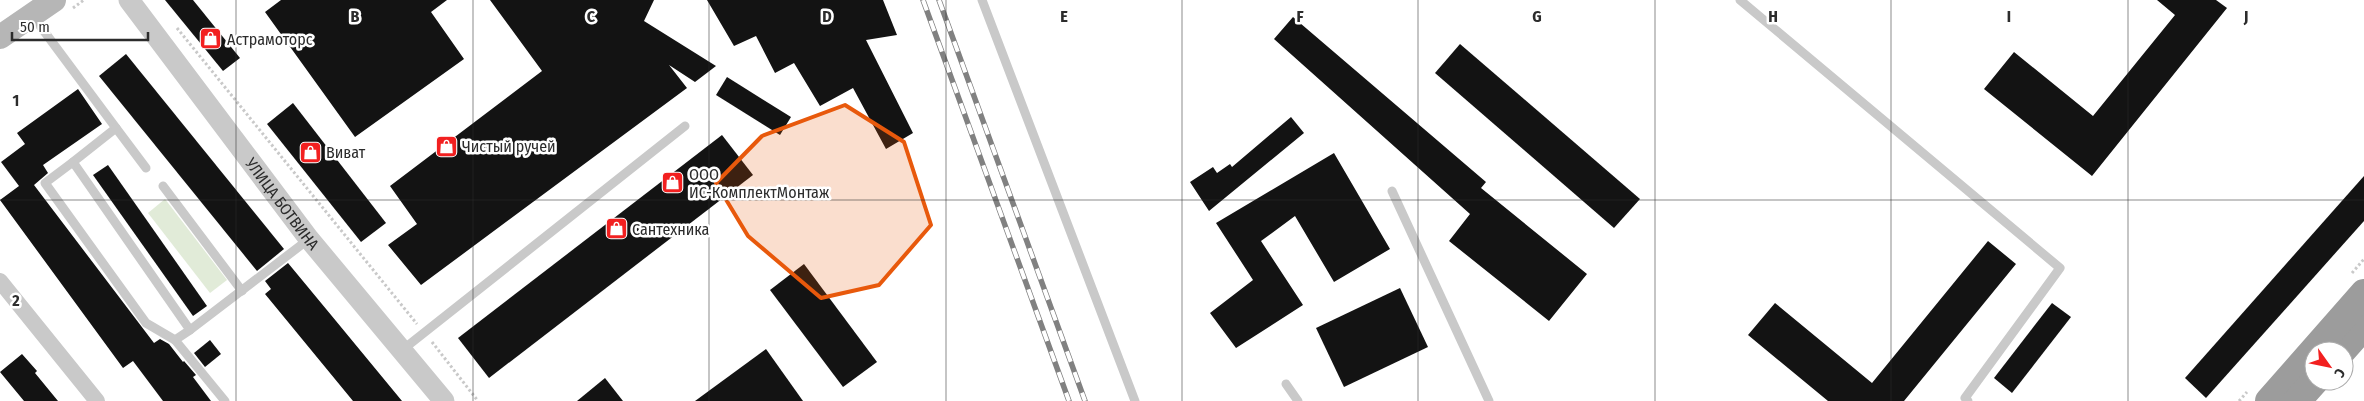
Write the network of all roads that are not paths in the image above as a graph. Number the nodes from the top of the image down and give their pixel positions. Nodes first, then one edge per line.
1 (54, 0) edge
2 (129, 0) edge
3 (982, 0) edge
4 (1740, 0) edge
5 (32, 15) junction
6 (1, 36) edge
7 (685, 126) dead end
8 (116, 128) junction
9 (72, 162) junction
10 (146, 168) dead end
11 (163, 186) dead end
12 (1392, 191) dead end
13 (310, 239) junction
14 (0, 281) edge
15 (242, 291) junction
16 (2364, 293) edge
17 (2364, 326) edge
18 (190, 330) junction
19 (175, 340) junction
20 (2351, 341) edge
21 (401, 351) junction
22 (1286, 384) dead end
23 (2306, 391) edge
24 (97, 401) edge
25 (225, 401) edge
26 (444, 401) edge
27 (1135, 401) edge
28 (1298, 401) edge
29 (1489, 401) edge
30 (1968, 401) edge
31 (2269, 401) edge
32 (2297, 401) edge

1 - 5 main road
2 - 13 street, УЛИЦА БОТВИНА
3 - 27 lane
4 - 30 lane
5 - 6 main road
5 - 8 lane
7 - 21 lane
8 - 9 lane
8 - 10 lane
9 - 18 lane
9 - 19 lane
11 - 15 lane
12 - 29 lane
13 - 15 lane
13 - 21 street, УЛИЦА БОТВИНА
14 - 24 street
15 - 18 lane
16 - 31 highway
17 - 20 highway
18 - 19 lane
19 - 25 lane
21 - 26 street, УЛИЦА БОТВИНА
22 - 28 lane
23 - 32 highway

